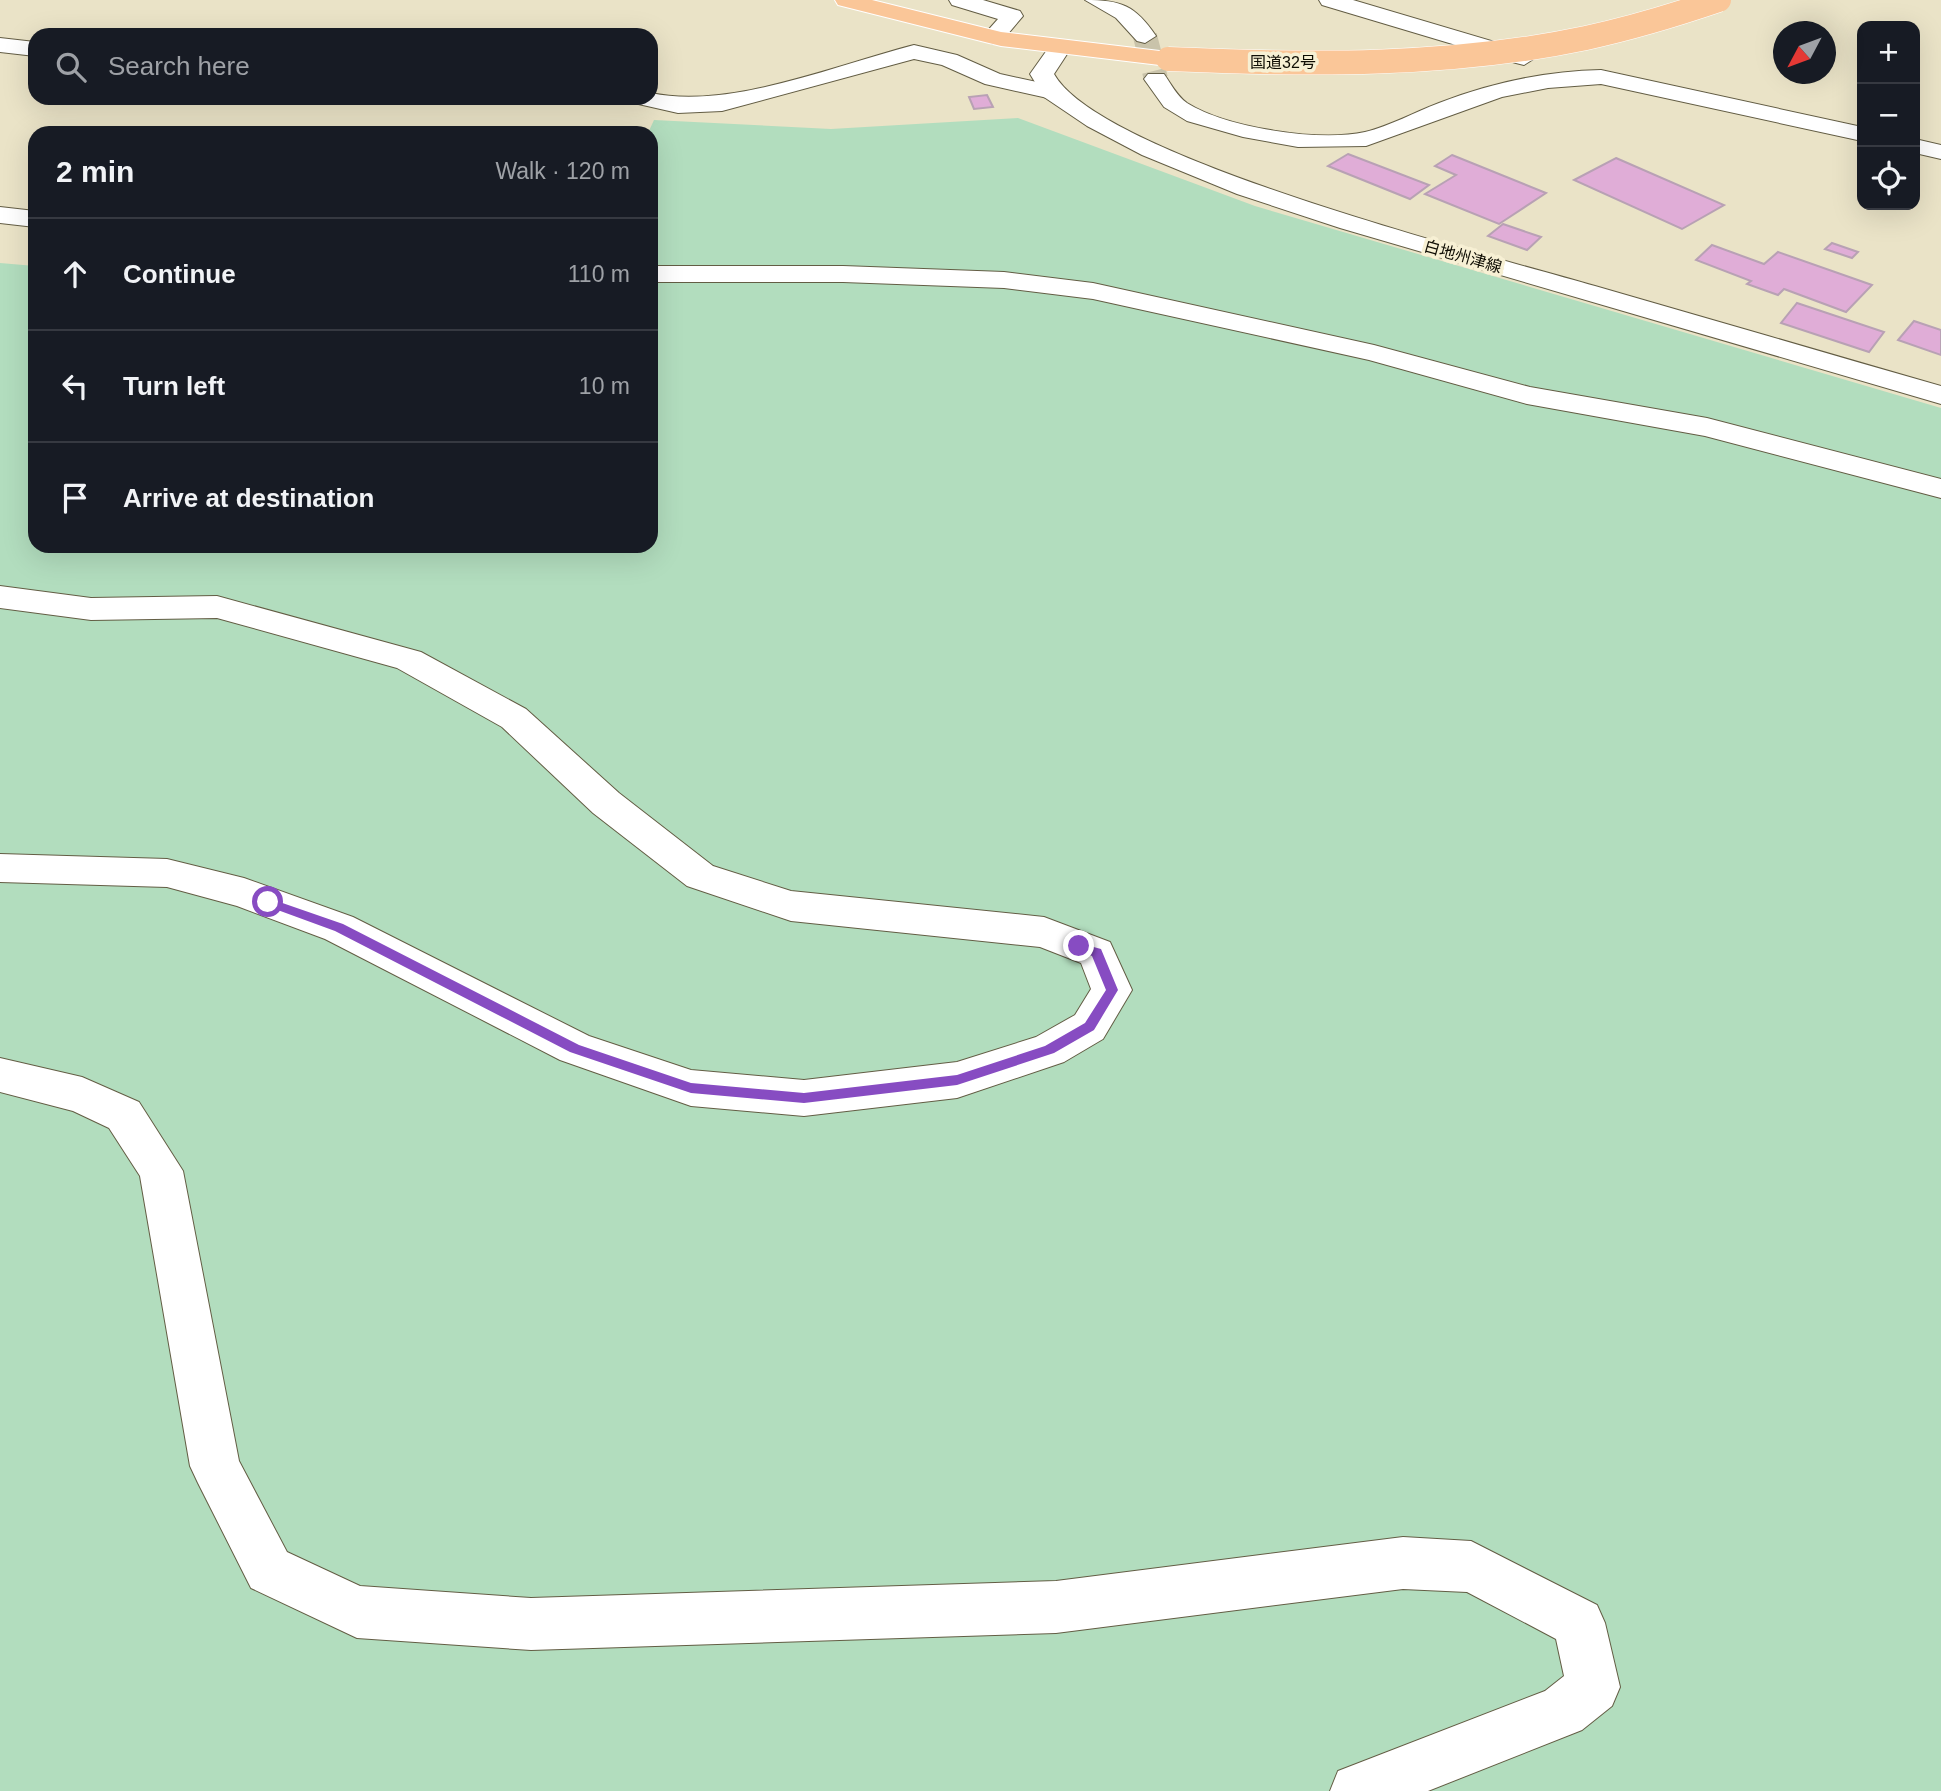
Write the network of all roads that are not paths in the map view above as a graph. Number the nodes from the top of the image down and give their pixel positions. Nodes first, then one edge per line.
1 (846, 0) edge
2 (960, 0) edge
3 (1096, 0) edge
4 (1330, 0) edge
5 (1719, 0) edge
6 (1144, 36) tunnel mouth
7 (993, 37) junction
8 (0, 45) edge
9 (28, 48) edge
10 (1060, 48) junction
11 (1162, 69) junction
12 (1572, 76) junction
13 (1052, 92) junction
14 (658, 102) edge
15 (1857, 133) edge
16 (1919, 147) edge
17 (1941, 152) edge
18 (0, 215) edge
19 (28, 218) edge
20 (658, 274) edge
21 (1941, 395) edge
22 (1941, 489) edge
23 (0, 597) edge
24 (0, 868) edge
25 (0, 1075) edge
26 (1358, 1791) edge

1 - 7 highway, 国道32号
2 - 7 street
3 - 6 street
4 - 12 street
5 - 11 highway, 国道32号, bridge
7 - 10 highway, 国道32号
8 - 9 street
10 - 11 highway, 国道32号
10 - 13 street
11 - 12 street
12 - 15 street
13 - 14 street
13 - 21 street, 白地州津線
16 - 17 street
18 - 19 street
20 - 22 street
23 - 24 street
25 - 26 street

